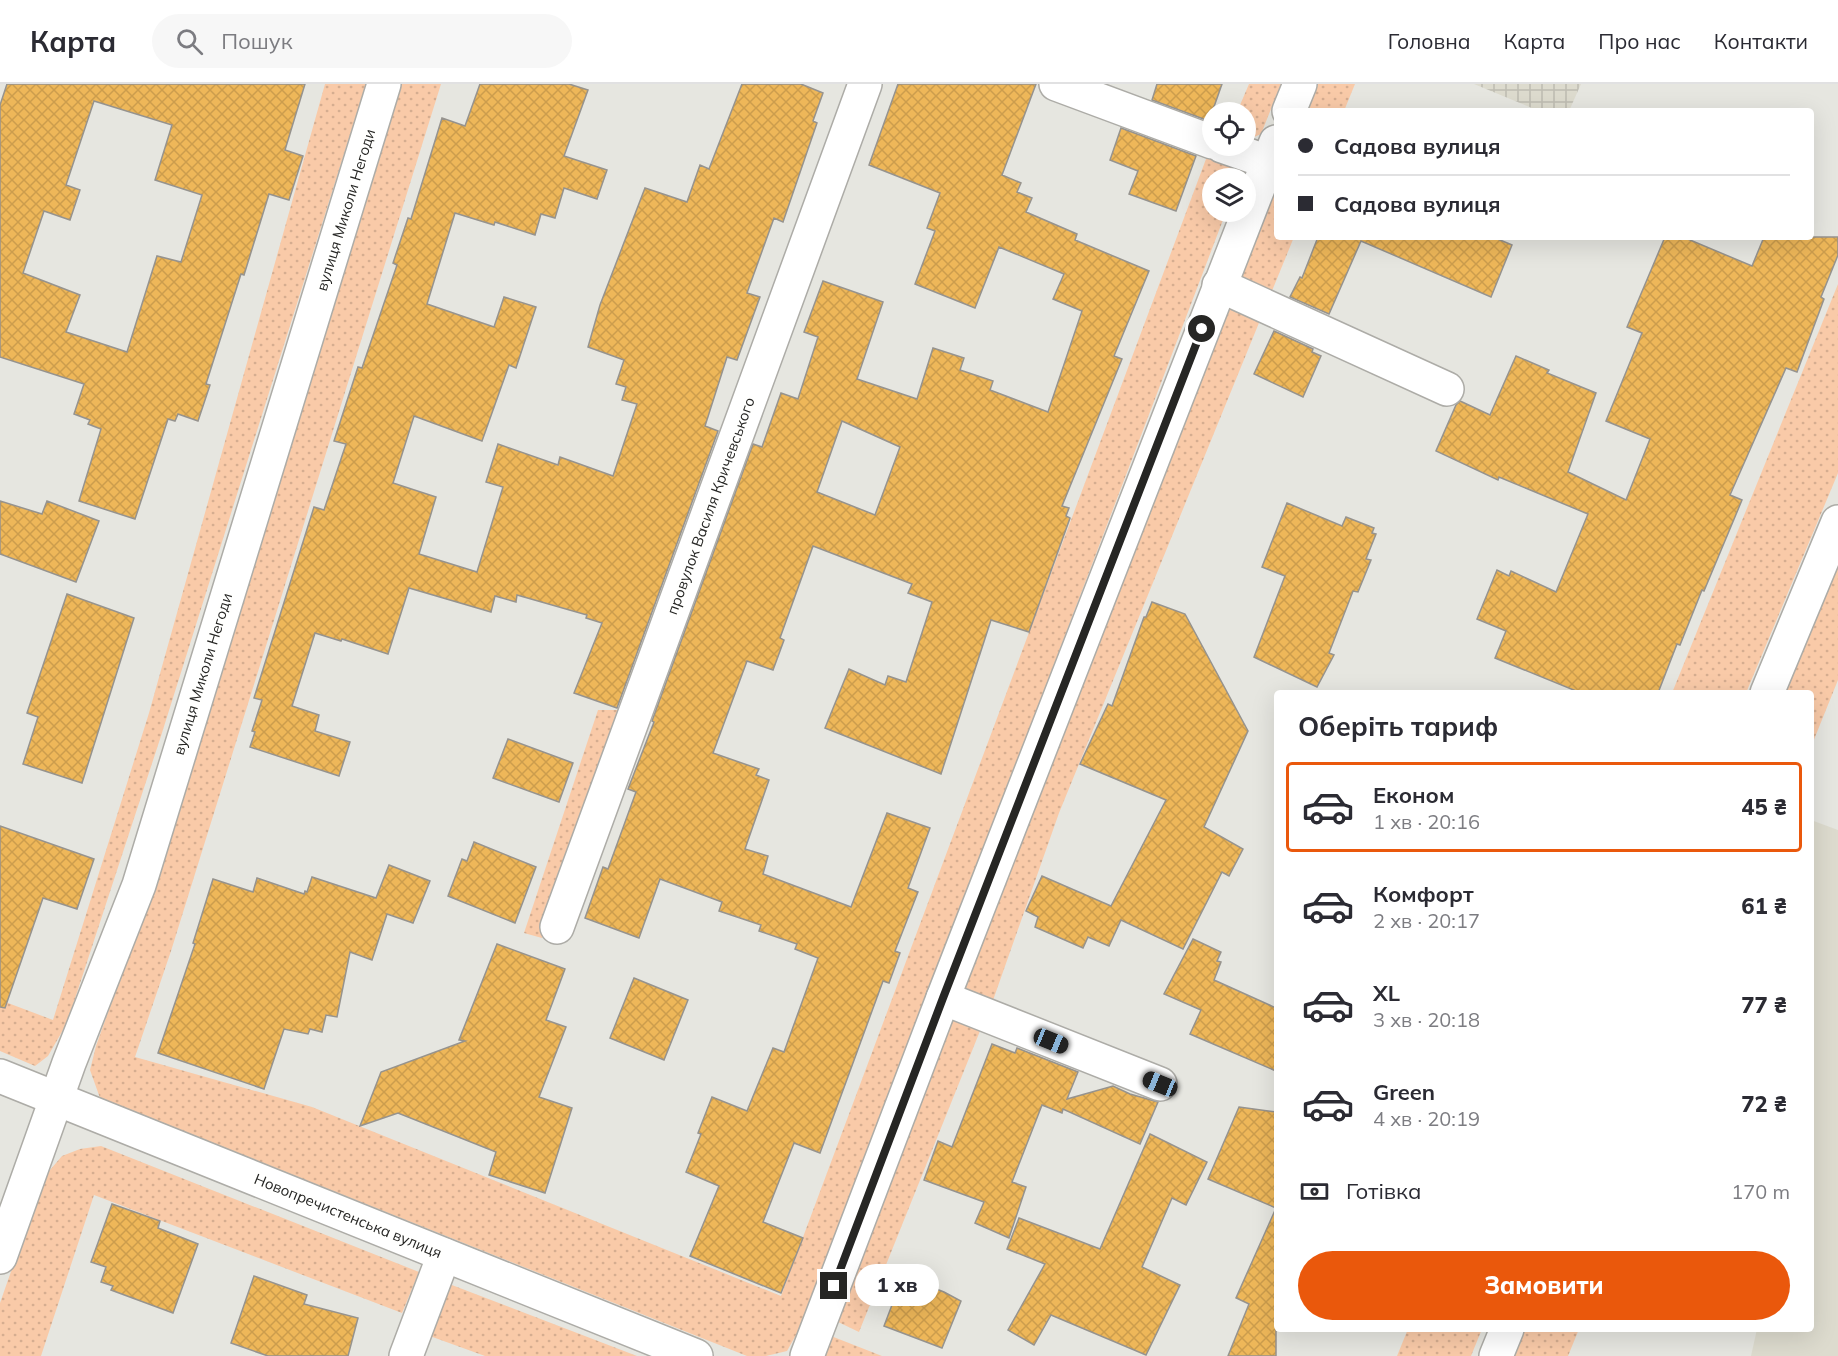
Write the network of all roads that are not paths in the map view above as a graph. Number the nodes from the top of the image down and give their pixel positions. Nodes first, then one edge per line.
1 (384, 84) edge
2 (865, 84) edge
3 (1056, 84) edge
4 (1300, 84) edge
5 (1290, 108) edge
6 (1202, 138) edge
7 (1256, 150) edge
8 (1272, 152) edge
9 (1219, 285) junction
10 (1447, 389) dead end
11 (1838, 522) edge
12 (1768, 690) edge
13 (557, 927) dead end
14 (943, 998) junction
15 (0, 1076) edge
16 (1160, 1084) dead end
17 (56, 1098) junction
18 (444, 1255) junction
19 (0, 1257) edge
20 (1506, 1332) edge
21 (405, 1356) edge
22 (696, 1356) edge
23 (807, 1356) edge
24 (1496, 1356) edge

1 - 17 street, вулиця Миколи Негоди
2 - 13 street, провулок Василя Кричевського
3 - 6 street
4 - 5 street
7 - 8 street
8 - 9 street
9 - 10 street
9 - 14 street
11 - 12 street
14 - 16 street
14 - 23 street
15 - 17 street, Новопречистенська вулиця
17 - 18 street, Новопречистенська вулиця
17 - 19 street, вулиця Миколи Негоди
18 - 21 street
18 - 22 street, Новопречистенська вулиця
20 - 24 street

